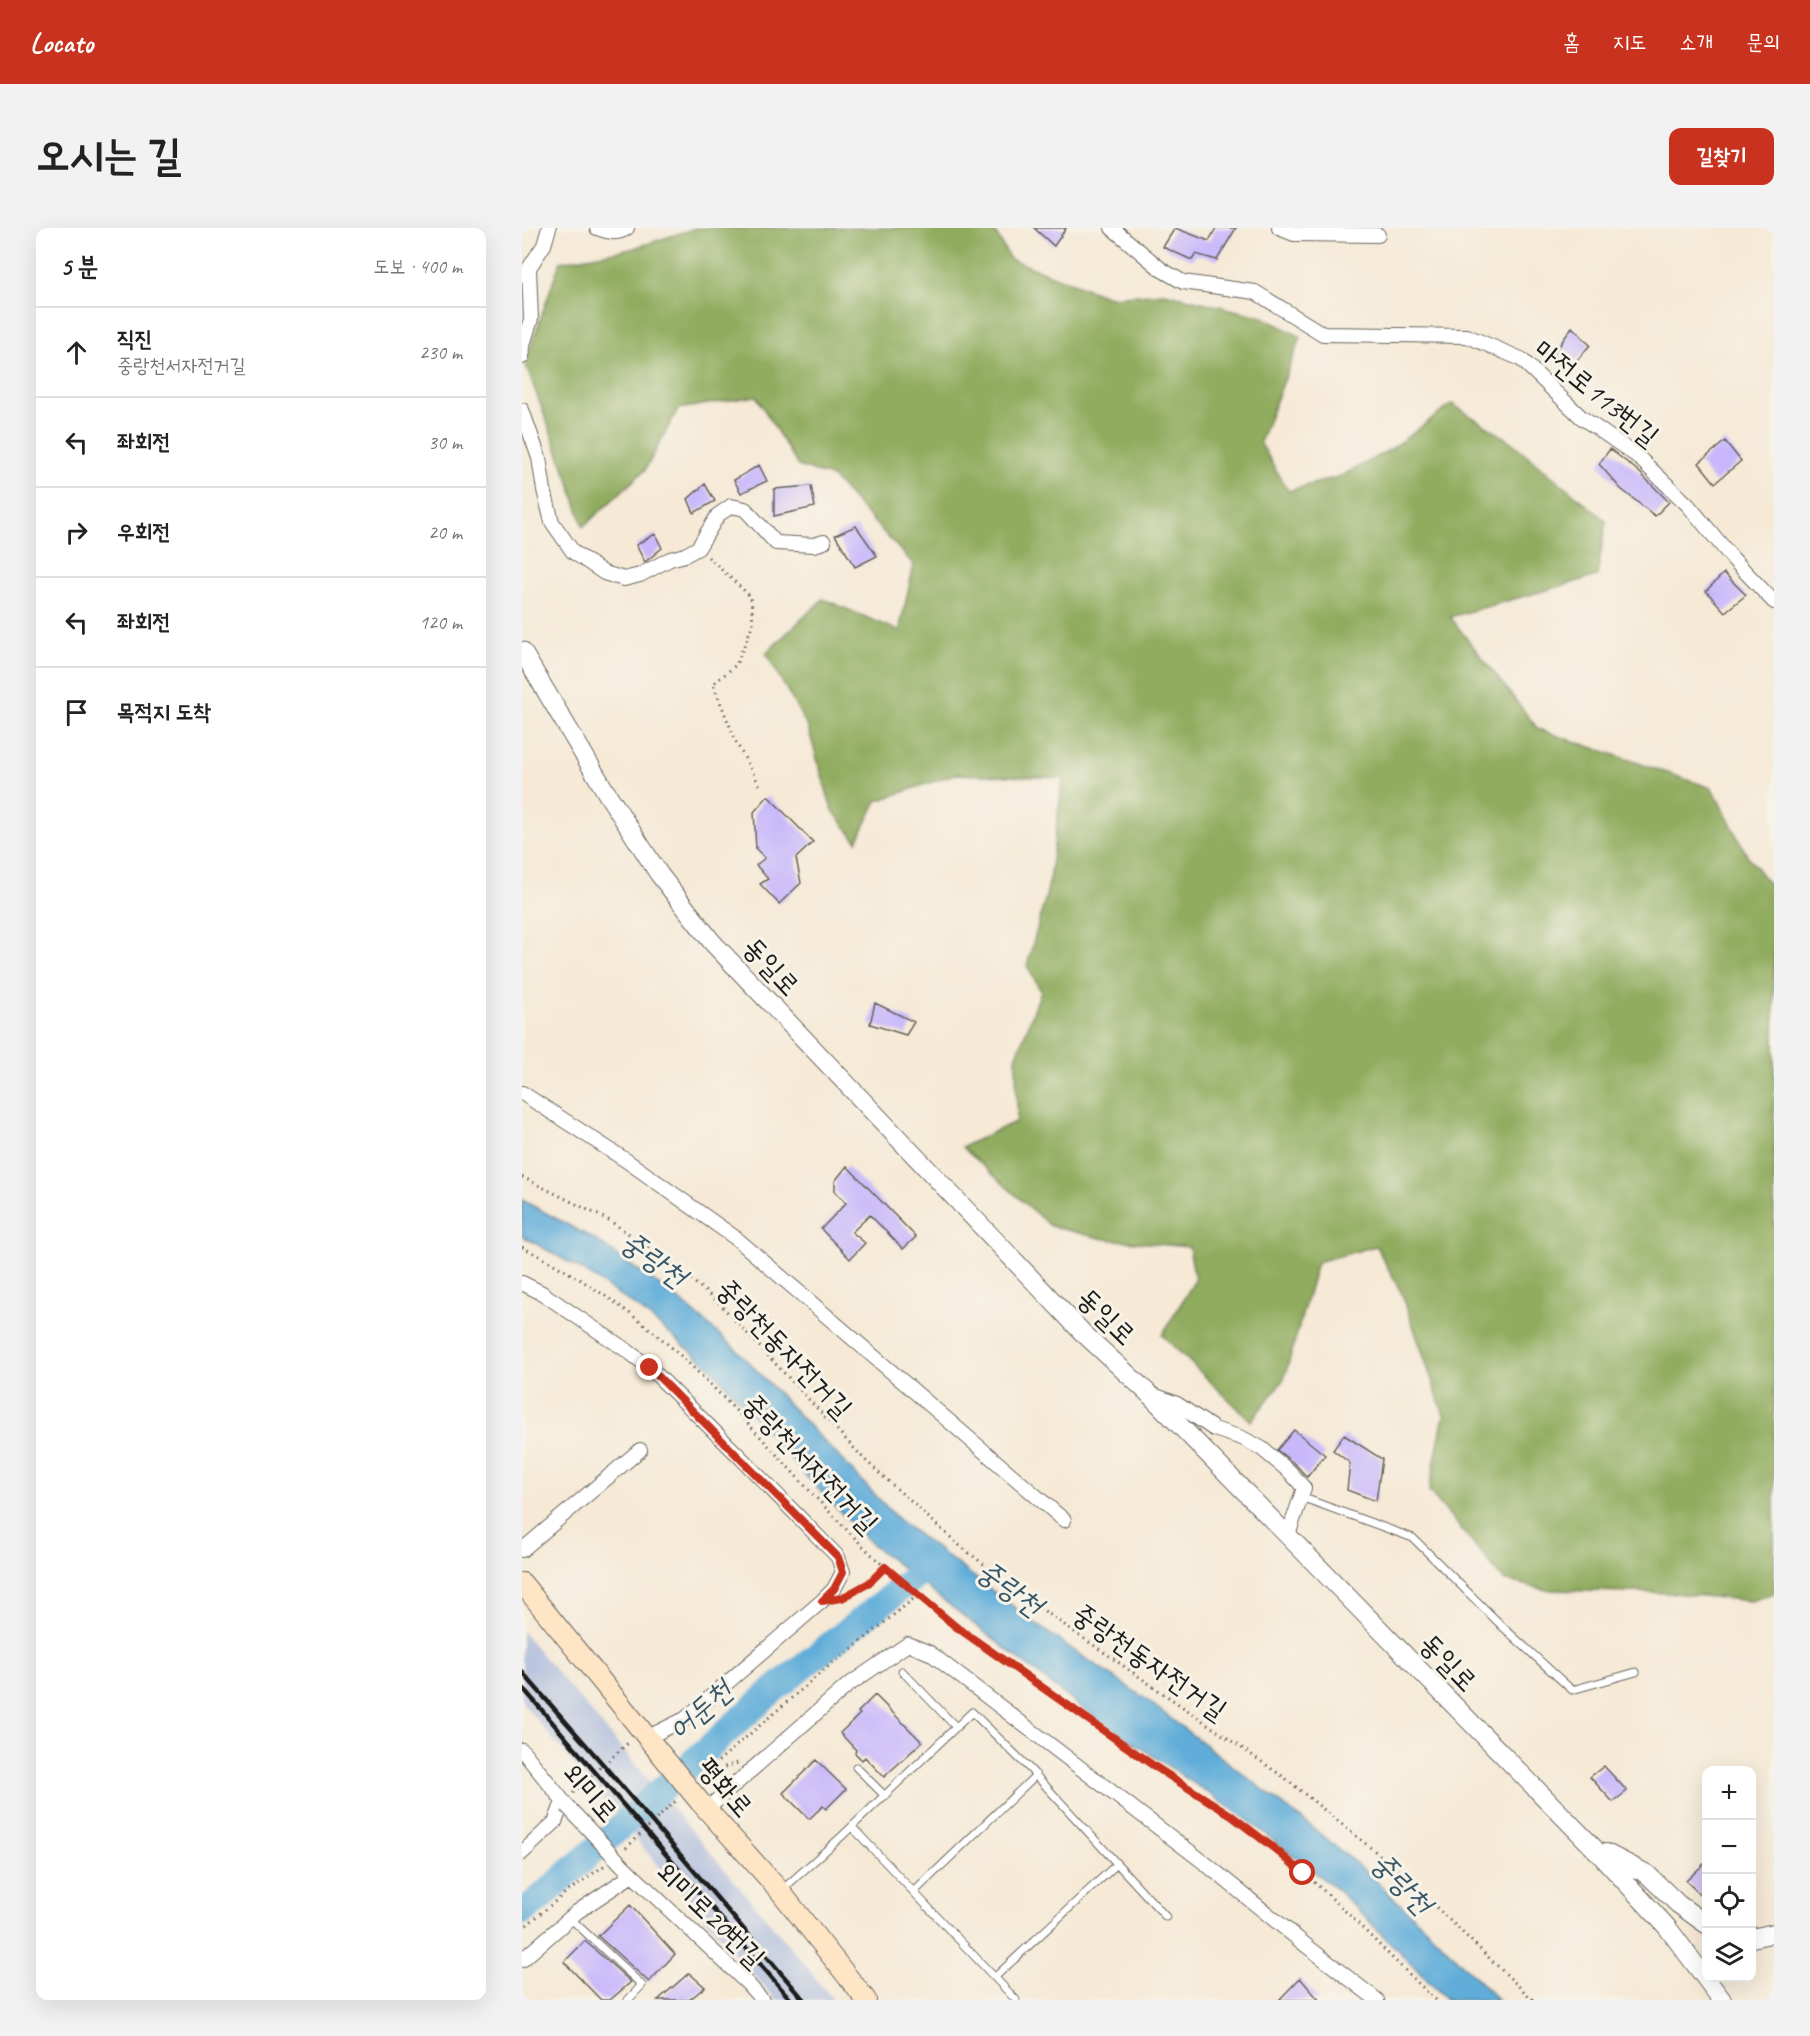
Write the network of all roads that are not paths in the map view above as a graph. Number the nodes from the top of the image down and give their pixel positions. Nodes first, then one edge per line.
1 (549, 228) edge
2 (597, 228) edge
3 (627, 228) edge
4 (1112, 228) edge
5 (1279, 228) edge
6 (1378, 235) dead end
7 (529, 268) junction
8 (522, 296) edge
9 (522, 357) edge
10 (522, 410) edge
11 (824, 542) dead end
12 (1774, 602) edge
13 (522, 651) edge
14 (522, 1093) edge
15 (522, 1283) edge
16 (1147, 1392) junction
17 (640, 1450) dead end
18 (1301, 1497) junction
19 (1064, 1520) dead end
20 (1288, 1535) junction
21 (522, 1550) edge
22 (522, 1583) edge
23 (902, 1671) dead end
24 (1636, 1672) dead end
25 (956, 1727) junction
26 (643, 1742) junction
27 (522, 1750) edge
28 (856, 1767) dead end
29 (1036, 1775) junction
30 (885, 1796) junction
31 (565, 1804) junction
32 (704, 1805) junction
33 (852, 1827) junction
34 (1594, 1848) junction
35 (522, 1853) edge
36 (1117, 1864) junction
37 (623, 1867) junction
38 (915, 1891) junction
39 (780, 1892) junction
40 (1166, 1917) dead end
41 (570, 1918) junction
42 (1702, 1921) edge
43 (1774, 1933) edge
44 (1756, 1937) edge
45 (522, 1960) edge
46 (995, 1977) junction
47 (628, 2000) edge
48 (762, 2000) edge
49 (866, 2000) edge
50 (1016, 2000) edge
51 (1377, 2000) edge
52 (1722, 2000) edge

1 - 7 street
2 - 3 street
4 - 12 street, 마전로113번길
5 - 6 street
7 - 8 street
7 - 9 street
10 - 11 street
13 - 16 street, 동일로
14 - 19 street
15 - 26 street
16 - 18 street
16 - 20 street, 동일로
17 - 21 street
18 - 20 street
18 - 24 lane
20 - 34 street, 동일로
22 - 26 main road, 평화로
23 - 25 lane
25 - 29 lane
25 - 30 lane
26 - 32 main road, 평화로, bridge
27 - 31 street, 외미로
28 - 30 lane
29 - 36 lane
29 - 38 lane
30 - 33 lane
31 - 35 street
31 - 37 street, 외미로, bridge
32 - 39 main road, 평화로
32 - 51 street
33 - 38 lane
33 - 39 lane
34 - 42 street
34 - 52 street, 동일로
36 - 40 lane
36 - 46 lane
37 - 41 street
37 - 48 street, 외미로20번길
38 - 46 lane
39 - 49 main road, 평화로
41 - 45 street
41 - 47 lane
43 - 44 street
46 - 50 lane

